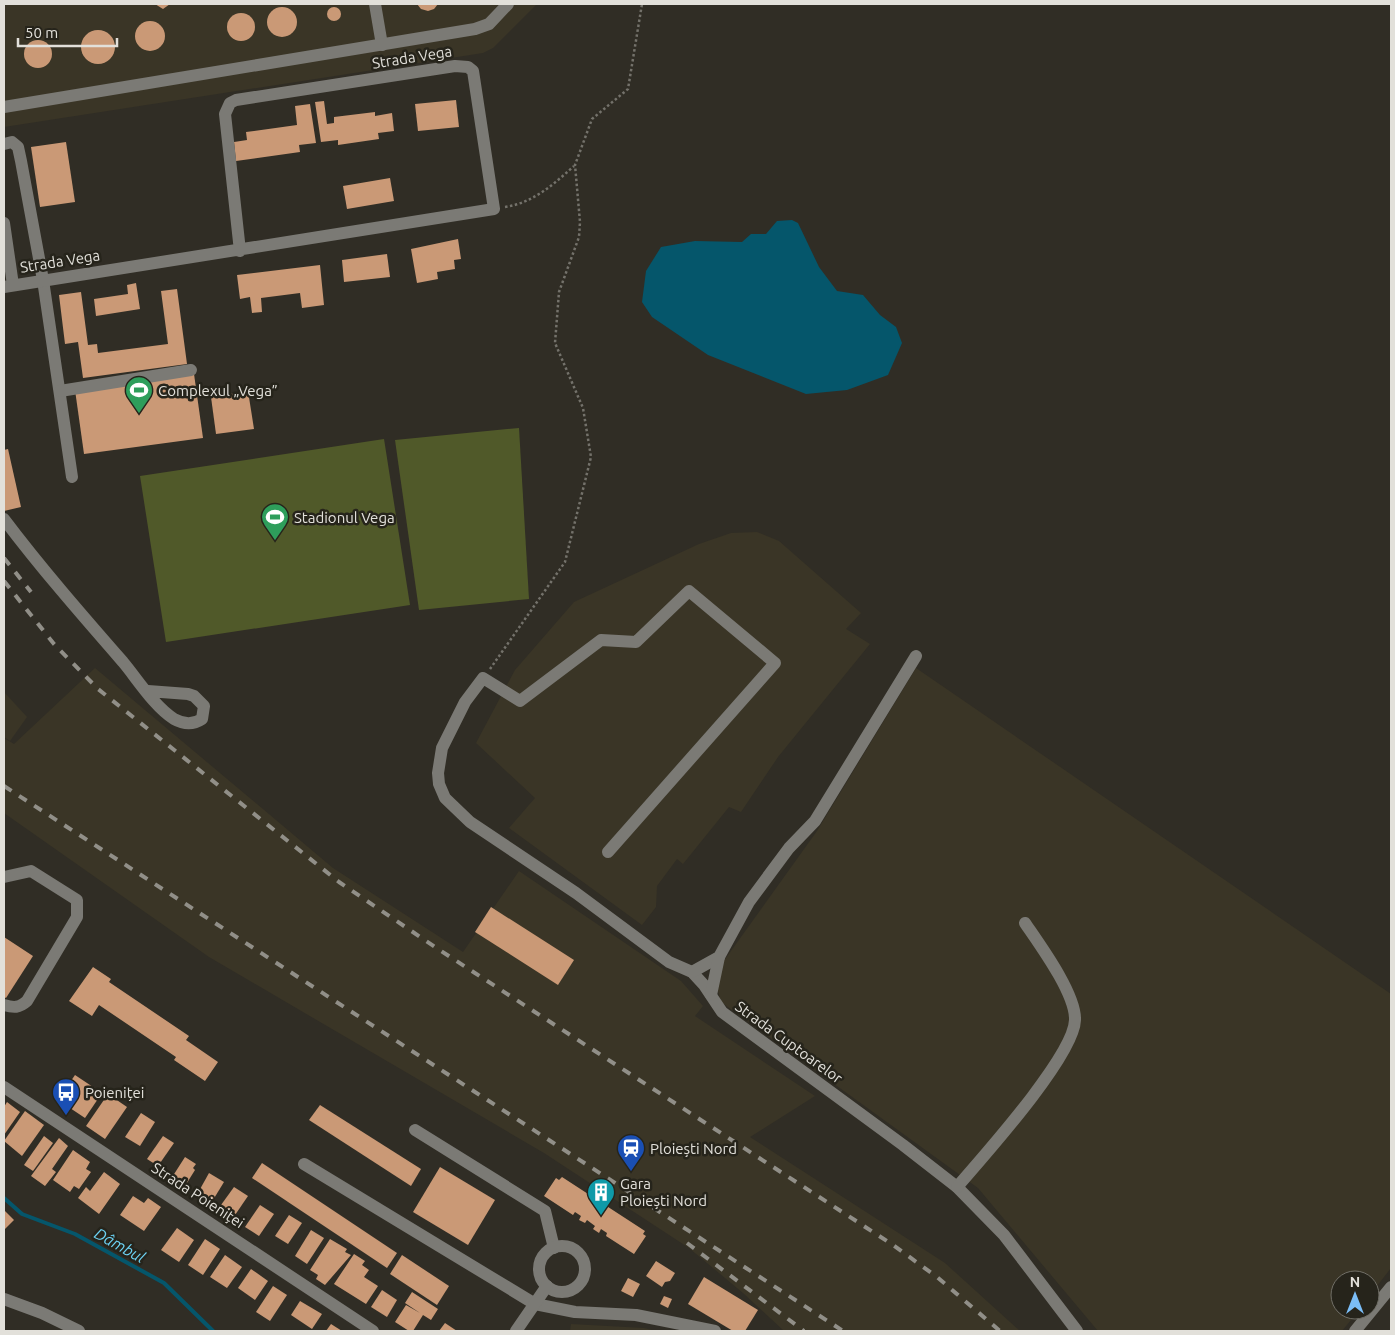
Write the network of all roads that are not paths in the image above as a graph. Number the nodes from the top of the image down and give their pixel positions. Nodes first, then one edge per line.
1 (375, 4) edge
2 (503, 6) edge
3 (382, 44) junction
4 (4, 107) edge
5 (4, 144) edge
6 (4, 223) edge
7 (240, 251) junction
8 (43, 280) junction
9 (8, 286) edge
10 (191, 370) dead end
11 (60, 391) junction
12 (72, 477) dead end
13 (4, 519) edge
14 (916, 656) dead end
15 (148, 691) dead end
16 (608, 852) dead end
17 (4, 877) edge
18 (1025, 922) dead end
19 (719, 957) junction
20 (692, 972) junction
21 (711, 995) junction
22 (4, 1005) edge
23 (4, 1087) edge
24 (415, 1130) dead end
25 (304, 1164) dead end
26 (957, 1188) junction
27 (554, 1248) junction
28 (546, 1286) junction
29 (1391, 1287) edge
30 (4, 1298) edge
31 (535, 1304) junction
32 (79, 1331) edge
33 (374, 1331) edge
34 (516, 1331) edge
35 (715, 1331) edge
36 (1077, 1331) edge
37 (1355, 1331) edge

1 - 3 street
2 - 3 street
3 - 4 street
5 - 8 street
6 - 9 street
7 - 7 street, Strada Vega
7 - 8 street, Strada Vega
8 - 9 street, Strada Vega
8 - 11 street
10 - 11 street
11 - 12 street
13 - 15 street
14 - 19 street
16 - 20 street, Strada Cuptoarelor
17 - 22 street
18 - 26 street
19 - 20 street
19 - 21 street
20 - 21 street, Strada Cuptoarelor
21 - 26 street, Strada Cuptoarelor
23 - 33 street, Strada Poieniței
24 - 27 street
25 - 31 street
26 - 36 street, Strada Cuptoarelor
27 - 28 street
27 - 28 street
28 - 31 street
29 - 37 street
30 - 32 street
31 - 34 street
31 - 35 street

